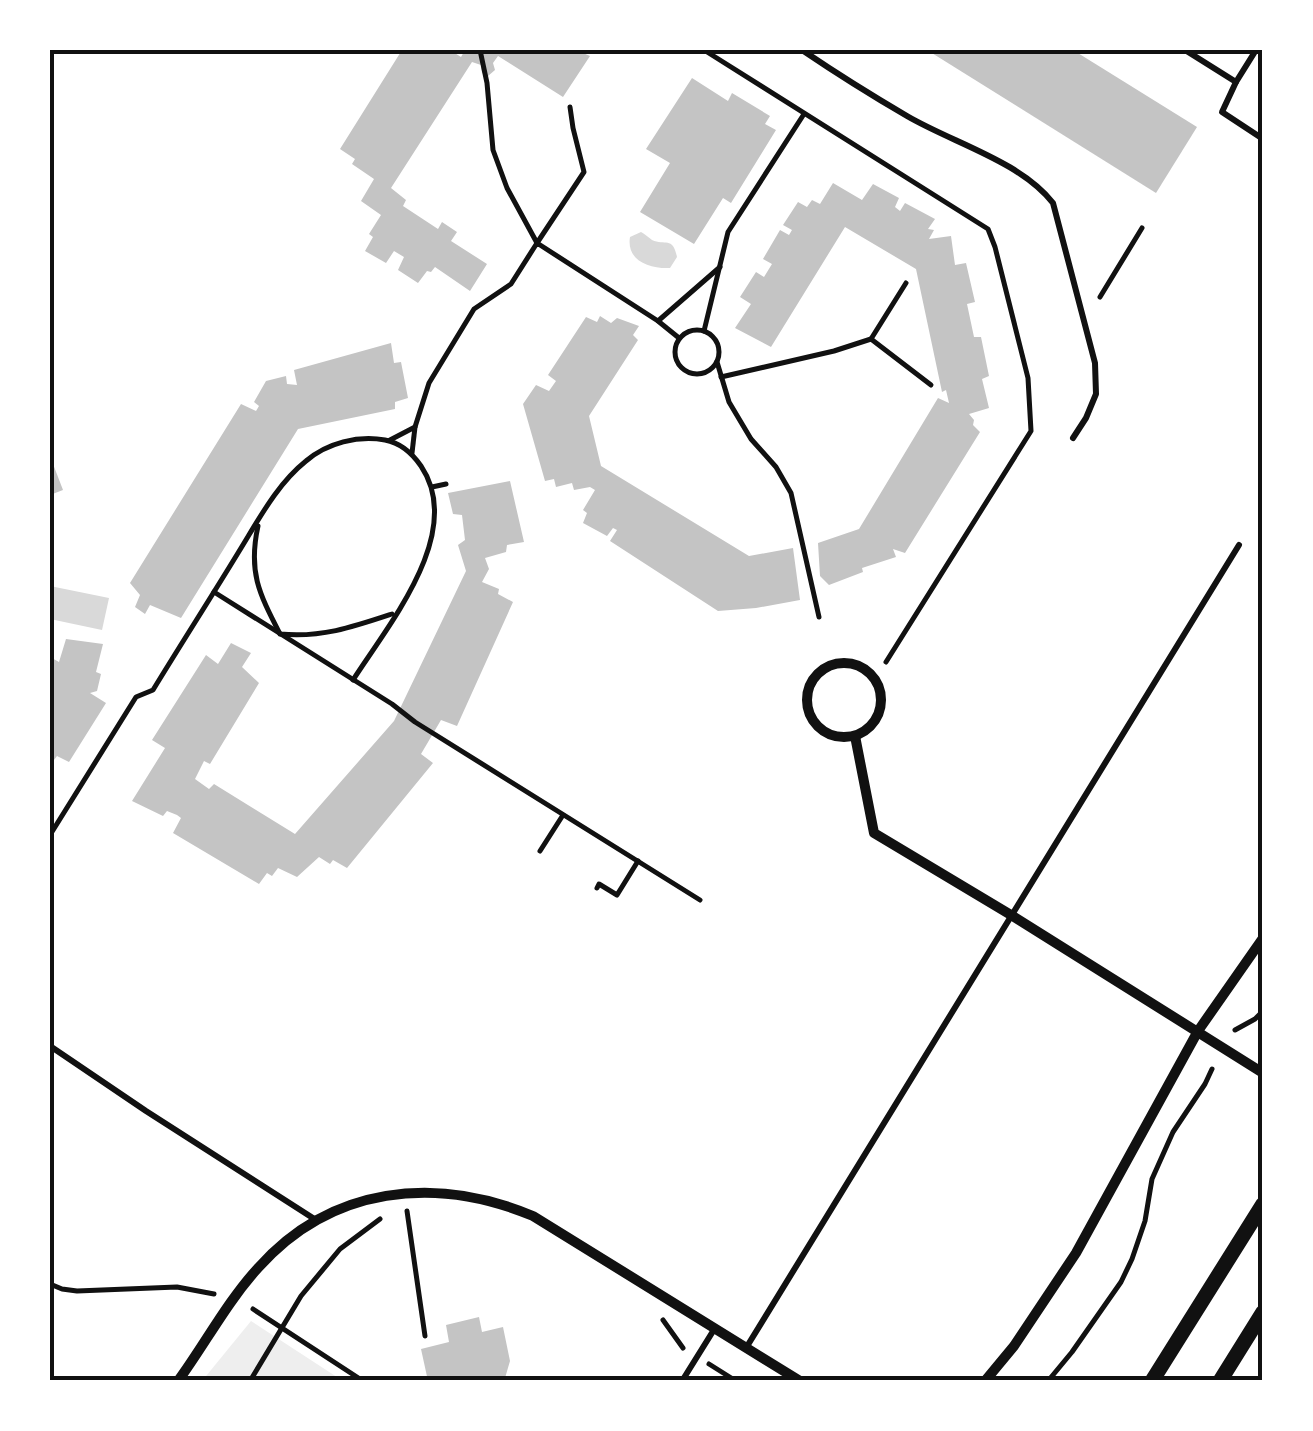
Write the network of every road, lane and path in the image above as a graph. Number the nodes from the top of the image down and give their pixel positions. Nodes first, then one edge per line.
1 (480, 50) edge
2 (704, 50) edge
3 (802, 50) edge
4 (1184, 50) edge
5 (1256, 50) edge
6 (1236, 82) junction
7 (570, 107) dead end
8 (804, 114) junction
9 (1263, 138) edge
10 (1142, 228) dead end
11 (537, 243) junction
12 (720, 268) junction
13 (906, 283) dead end
14 (1100, 297) dead end
15 (658, 322) junction
16 (704, 331) junction
17 (680, 338) junction
18 (871, 339) junction
19 (717, 362) junction
20 (722, 377) junction
21 (930, 386) dead end
22 (415, 427) junction
23 (1073, 438) dead end
24 (390, 440) junction
25 (412, 454) junction
26 (446, 484) dead end
27 (432, 487) junction
28 (260, 518) junction
29 (1239, 545) dead end
30 (214, 592) junction
31 (395, 614) junction
32 (819, 617) dead end
33 (280, 634) junction
34 (886, 662) dead end
35 (353, 680) junction
36 (854, 736) junction
37 (563, 814) junction
38 (50, 835) edge
39 (540, 851) dead end
40 (638, 861) junction
41 (596, 888) dead end
42 (700, 900) dead end
43 (1011, 915) junction
44 (1263, 938) edge
45 (1263, 1010) edge
46 (1236, 1030) dead end
47 (1198, 1031) junction
48 (50, 1046) edge
49 (1212, 1069) dead end
50 (1263, 1073) edge
51 (1263, 1204) edge
52 (395, 1214) dead end
53 (384, 1216) dead end
54 (317, 1220) junction
55 (50, 1284) edge
56 (214, 1294) dead end
57 (252, 1309) dead end
58 (653, 1312) dead end
59 (1263, 1312) edge
60 (280, 1328) junction
61 (715, 1328) junction
62 (425, 1336) dead end
63 (746, 1348) junction
64 (697, 1357) junction
65 (178, 1381) edge
66 (250, 1381) edge
67 (362, 1381) edge
68 (682, 1381) edge
69 (736, 1381) edge
70 (800, 1381) edge
71 (984, 1381) edge
72 (1048, 1381) edge
73 (1152, 1381) edge
74 (1220, 1381) edge

1 - 11 path
2 - 8 path
3 - 23 lane
4 - 6 lane
5 - 6 lane
6 - 9 lane
7 - 11 path
8 - 12 path
8 - 34 path
10 - 14 path
11 - 15 path
11 - 22 path
12 - 15 path
12 - 16 path
13 - 18 path
15 - 17 path
16 - 17 path
16 - 19 path
17 - 19 path
18 - 20 path
18 - 21 path
19 - 20 path
20 - 32 path
22 - 24 path
22 - 25 path
24 - 25 path
24 - 28 path
25 - 27 path
26 - 27 path
27 - 31 path
28 - 30 path
28 - 33 path
29 - 43 lane
30 - 33 path
30 - 38 path
31 - 33 path
31 - 35 path
33 - 35 path
35 - 37 path
36 - 36 street
36 - 43 street
37 - 39 path
37 - 40 path
40 - 41 path
40 - 42 path
43 - 47 street
43 - 63 lane
44 - 47 street
45 - 46 path
47 - 50 street
47 - 71 street
48 - 54 lane
49 - 72 path
51 - 73 street
52 - 62 path
53 - 60 path
54 - 61 street
54 - 65 street
55 - 56 path
57 - 60 path
58 - 64 path
59 - 74 street
60 - 66 path
60 - 67 path
61 - 63 street
61 - 64 lane
63 - 70 street
64 - 68 lane
64 - 69 path

